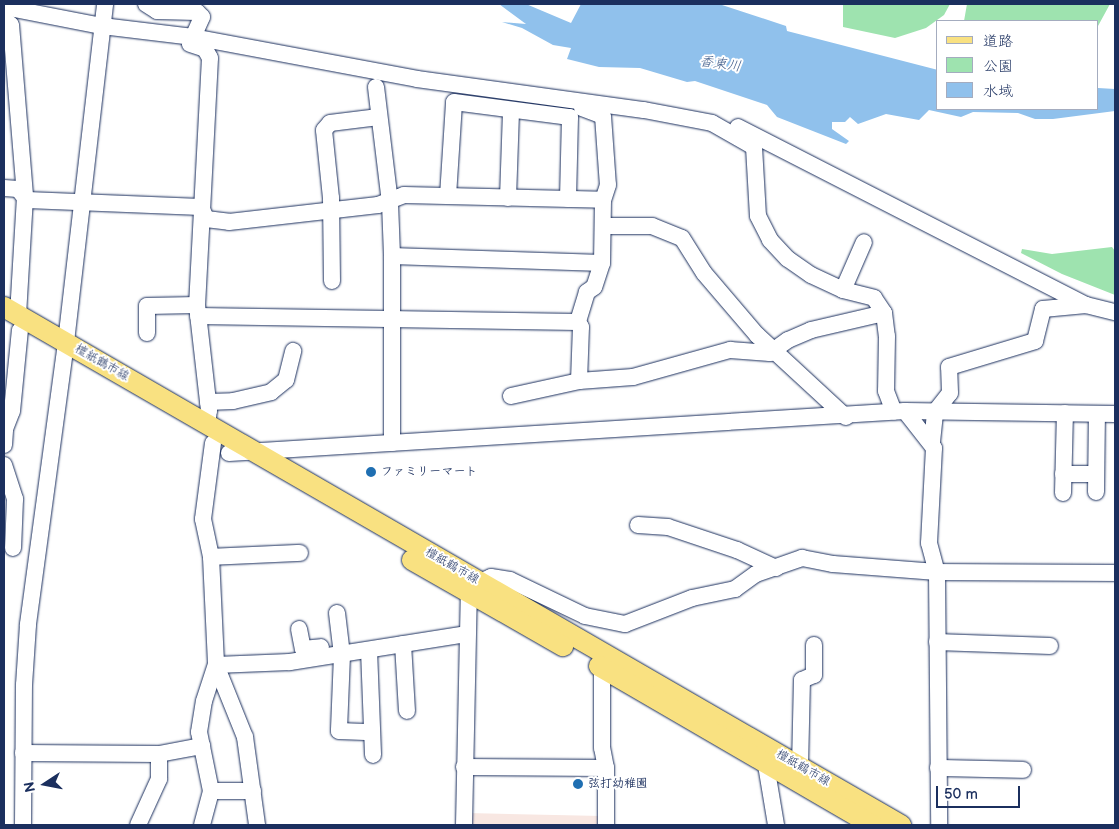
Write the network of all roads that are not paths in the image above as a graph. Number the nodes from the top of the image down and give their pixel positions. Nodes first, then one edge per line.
1 (105, 4) edge
2 (146, 4) edge
3 (4, 7) edge
4 (4, 19) edge
5 (102, 24) junction
6 (187, 37) junction
7 (376, 86) dead end
8 (579, 102) junction
9 (511, 112) junction
10 (379, 117) junction
11 (712, 122) junction
12 (4, 188) edge
13 (448, 196) junction
14 (25, 197) junction
15 (508, 198) junction
16 (568, 199) junction
17 (603, 200) junction
18 (82, 203) junction
19 (390, 203) junction
20 (201, 207) junction
21 (331, 211) junction
22 (605, 226) junction
23 (864, 242) dead end
24 (392, 256) junction
25 (602, 263) junction
26 (332, 281) dead end
27 (843, 290) junction
28 (1086, 305) junction
29 (197, 310) junction
30 (1115, 312) edge
31 (884, 313) junction
32 (393, 317) junction
33 (11, 318) edge
34 (578, 322) junction
35 (147, 334) dead end
36 (65, 349) junction
37 (293, 351) dead end
38 (772, 352) junction
39 (10, 372) edge
40 (579, 380) junction
41 (511, 396) dead end
42 (208, 402) junction
43 (899, 412) junction
44 (935, 412) junction
45 (1065, 413) junction
46 (1097, 414) junction
47 (1115, 414) edge
48 (846, 417) junction
49 (217, 440) junction
50 (932, 442) junction
51 (392, 443) junction
52 (4, 446) edge
53 (253, 452) junction
54 (4, 465) edge
55 (1063, 474) junction
56 (1096, 474) junction
57 (1063, 492) dead end
58 (1096, 492) dead end
59 (638, 525) dead end
60 (8, 548) edge
61 (37, 549) junction
62 (300, 553) dead end
63 (211, 557) junction
64 (776, 568) junction
65 (937, 572) junction
66 (1115, 573) edge
67 (474, 587) junction
68 (337, 613) dead end
69 (299, 629) dead end
70 (466, 634) junction
71 (937, 642) junction
72 (403, 644) junction
73 (814, 645) dead end
74 (1050, 646) dead end
75 (340, 650) junction
76 (369, 650) junction
77 (216, 665) junction
78 (602, 668) junction
79 (407, 711) dead end
80 (372, 732) junction
81 (202, 746) junction
82 (23, 753) junction
83 (159, 754) junction
84 (373, 755) dead end
85 (766, 765) junction
86 (464, 767) junction
87 (800, 767) junction
88 (606, 768) junction
89 (938, 768) junction
90 (1023, 770) dead end
91 (211, 791) junction
92 (252, 791) junction
93 (22, 825) edge
94 (138, 825) edge
95 (202, 825) edge
96 (257, 825) edge
97 (464, 825) edge
98 (606, 825) edge
99 (776, 825) edge
100 (872, 825) edge
101 (901, 825) edge
102 (939, 825) edge

1 - 5 street
2 - 6 street
3 - 5 street
4 - 14 street
5 - 6 street
5 - 18 street
6 - 8 street
6 - 20 street
7 - 10 street
8 - 11 street
8 - 17 street
9 - 13 street
9 - 15 street
9 - 16 street
10 - 19 street
10 - 21 street
11 - 27 street
11 - 28 street
12 - 14 street
13 - 15 street
13 - 19 street
14 - 18 street
14 - 33 street
15 - 16 street
16 - 17 street
17 - 22 street
18 - 20 street
18 - 36 street
19 - 21 street
19 - 24 street
20 - 21 street
20 - 29 street
21 - 26 street
22 - 25 street
22 - 38 street
23 - 27 street
24 - 25 street
24 - 32 street
25 - 34 street
27 - 31 street
28 - 30 street
28 - 44 street
29 - 32 street
29 - 35 street
29 - 42 street
31 - 38 street
31 - 43 street
32 - 34 street
32 - 51 street
33 - 36 main road, 檀紙鶴市線
33 - 39 street
34 - 40 street
36 - 49 main road, 檀紙鶴市線
36 - 61 street
37 - 42 street
38 - 40 street
38 - 48 street
39 - 52 street
40 - 41 street
42 - 49 street
43 - 44 street
43 - 48 street
43 - 50 street
44 - 45 street
44 - 50 street
45 - 46 street
45 - 55 street
46 - 47 street
46 - 56 street
48 - 51 street
49 - 53 main road, 檀紙鶴市線
49 - 53 street
49 - 63 street
49 - 67 main road, 檀紙鶴市線
50 - 65 street
51 - 53 street
53 - 67 main road, 檀紙鶴市線
54 - 60 street
55 - 56 street
55 - 57 street
56 - 58 street
59 - 64 street
60 - 61 street
61 - 82 street
62 - 63 street
63 - 77 street
64 - 65 street
64 - 67 street
65 - 66 street
65 - 71 street
67 - 70 street
67 - 78 main road, 檀紙鶴市線
67 - 87 main road, 檀紙鶴市線
68 - 75 street
69 - 75 street
70 - 72 street
70 - 86 street
71 - 74 street
71 - 89 street
72 - 76 street
72 - 79 street
73 - 87 street
75 - 76 street
75 - 77 street
75 - 80 street
76 - 80 street
77 - 81 street
77 - 92 street
78 - 85 main road, 檀紙鶴市線
78 - 88 street
80 - 84 street
81 - 83 street
81 - 91 street
82 - 83 street
82 - 93 street
83 - 94 street
85 - 99 street
85 - 100 main road, 檀紙鶴市線
86 - 88 street
86 - 97 street
87 - 101 main road, 檀紙鶴市線
88 - 98 street
89 - 90 street
89 - 102 street
91 - 92 street
91 - 95 street
92 - 96 street

